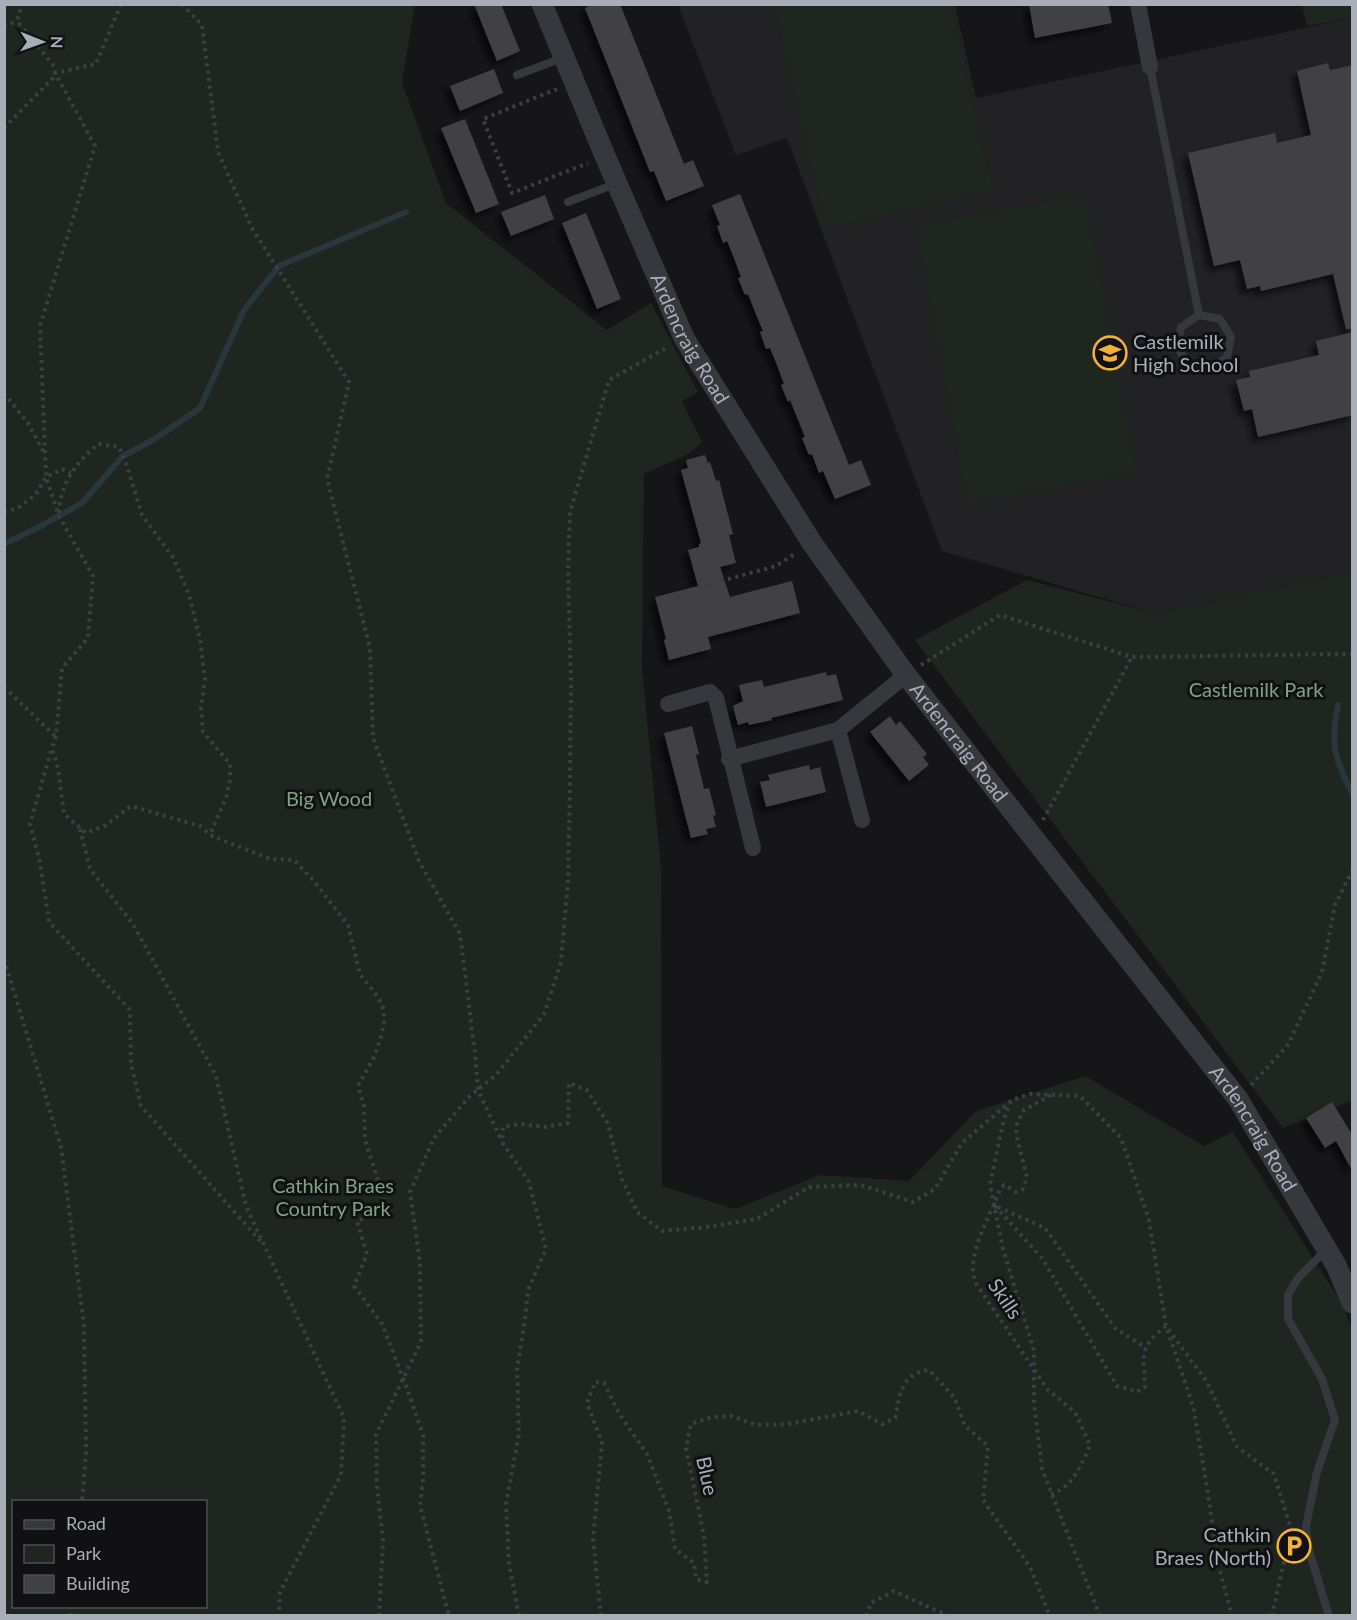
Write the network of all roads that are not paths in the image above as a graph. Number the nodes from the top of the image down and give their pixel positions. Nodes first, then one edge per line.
1 (542, 4) edge
2 (1138, 4) edge
3 (565, 57) junction
4 (1150, 67) joint
5 (517, 75) dead end
6 (617, 184) junction
7 (568, 202) dead end
8 (1199, 315) junction
9 (906, 675) junction
10 (668, 704) dead end
11 (838, 730) junction
12 (729, 759) junction
13 (862, 820) dead end
14 (753, 848) dead end
15 (1327, 1250) junction
16 (1353, 1303) edge
17 (1329, 1616) edge

1 - 3 street, Ardencraig Road
2 - 4 street
3 - 5 lane
3 - 6 street, Ardencraig Road
4 - 8 lane
6 - 7 lane
6 - 9 street, Ardencraig Road
8 - 8 lane
9 - 11 street
9 - 15 street, Ardencraig Road
10 - 12 street
11 - 12 street
11 - 13 street
12 - 14 street
15 - 16 street, Ardencraig Road
15 - 17 lane

